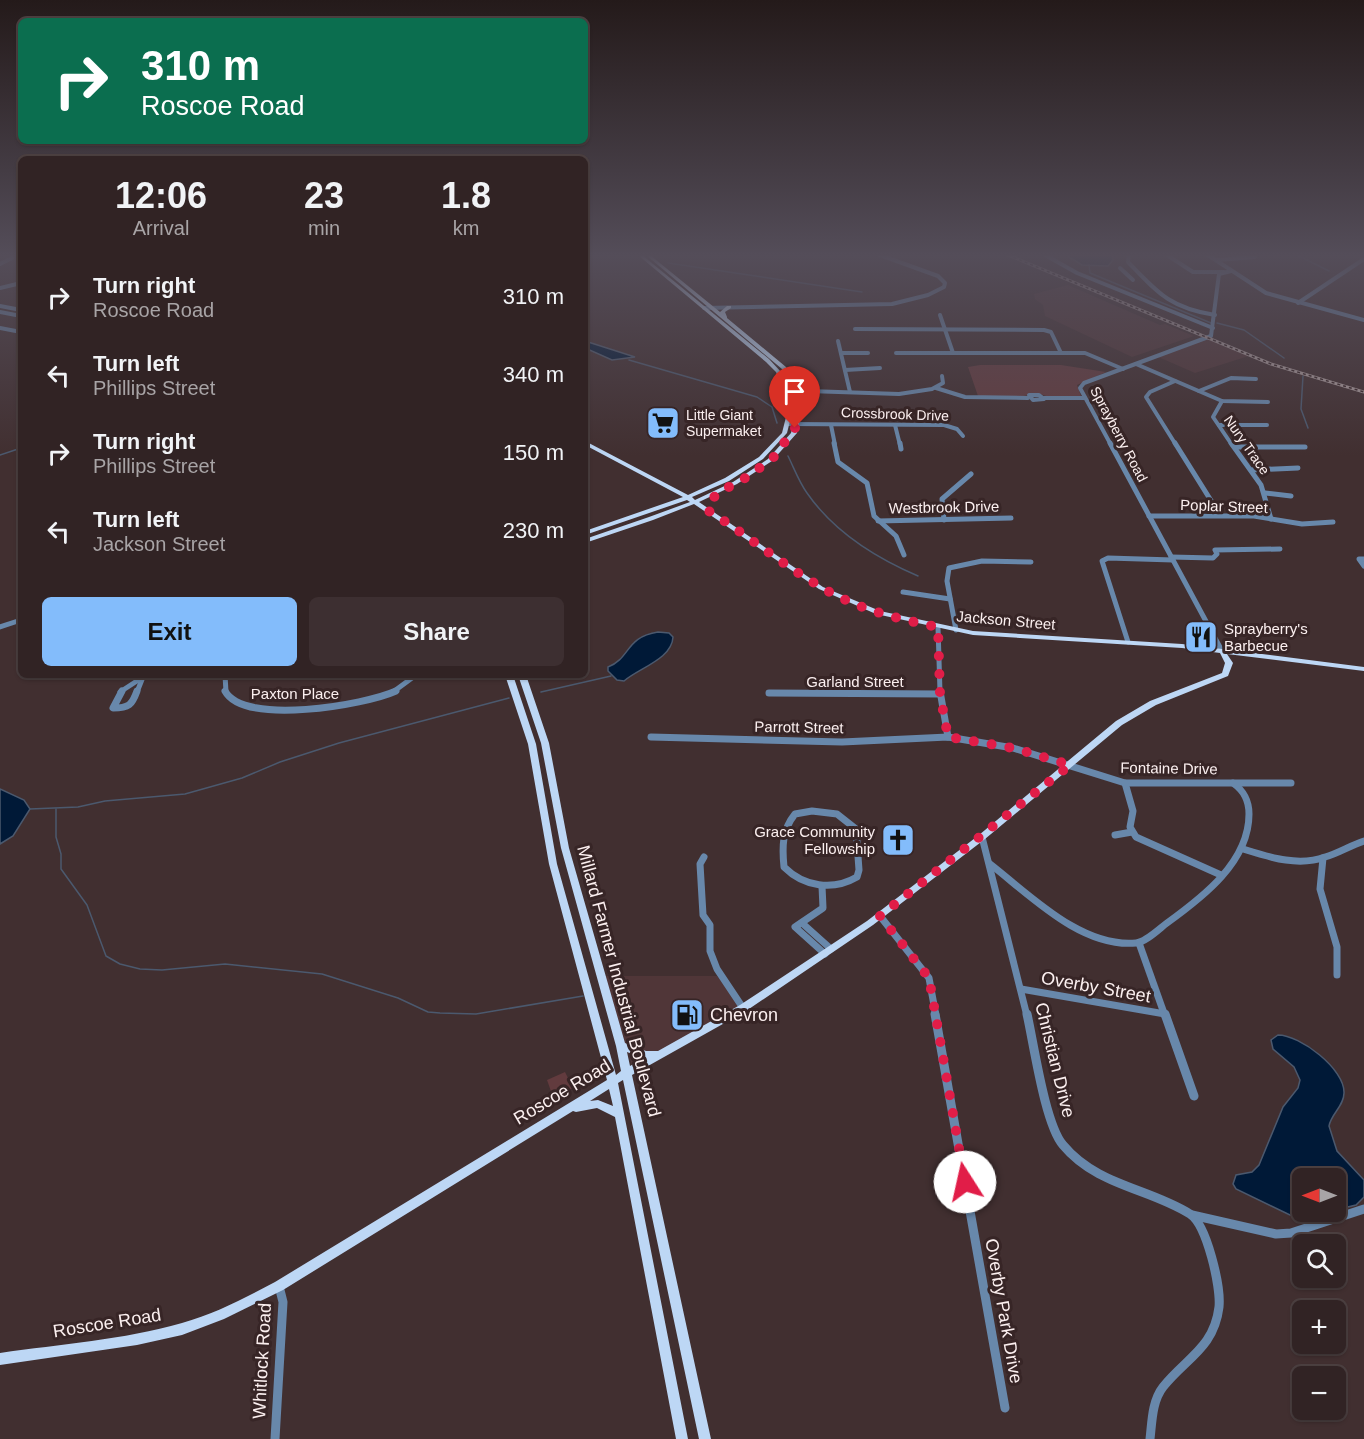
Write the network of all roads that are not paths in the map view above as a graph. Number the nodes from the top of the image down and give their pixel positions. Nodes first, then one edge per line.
1 (720, 322) edge
2 (731, 322) edge
3 (943, 322) edge
4 (1199, 322) edge
5 (1214, 322) edge
6 (18, 327) edge
7 (0, 328) edge
8 (1213, 328) junction
9 (855, 329) dead end
10 (945, 329) junction
11 (12, 330) junction
12 (18, 331) edge
13 (838, 340) dead end
14 (953, 352) junction
15 (841, 353) junction
16 (868, 353) dead end
17 (896, 353) dead end
18 (1061, 353) junction
19 (1135, 364) junction
20 (880, 368) dead end
21 (1123, 369) junction
22 (845, 370) junction
23 (942, 376) dead end
24 (1256, 379) dead end
25 (1175, 381) junction
26 (795, 387) junction
27 (936, 388) junction
28 (808, 391) junction
29 (1198, 391) junction
30 (850, 392) junction
31 (1085, 398) junction
32 (799, 399) junction
33 (1222, 401) junction
34 (1268, 402) dead end
35 (788, 423) junction
36 (796, 424) junction
37 (831, 424) junction
38 (895, 425) junction
39 (1268, 425) dead end
40 (1219, 426) junction
41 (963, 436) dead end
42 (588, 444) edge
43 (1235, 447) junction
44 (1305, 447) dead end
45 (901, 449) dead end
46 (1298, 468) dead end
47 (1251, 470) junction
48 (971, 474) dead end
49 (672, 488) junction
50 (709, 489) junction
51 (1265, 493) junction
52 (716, 494) junction
53 (1292, 496) dead end
54 (688, 498) junction
55 (695, 502) junction
56 (672, 507) junction
57 (707, 510) junction
58 (1220, 515) junction
59 (1149, 516) junction
60 (1011, 518) dead end
61 (1271, 519) junction
62 (945, 520) junction
63 (878, 521) junction
64 (1332, 522) dead end
65 (588, 532) edge
66 (588, 540) edge
67 (1280, 549) dead end
68 (904, 555) dead end
69 (1172, 559) junction
70 (1364, 559) edge
71 (1031, 562) dead end
72 (1364, 566) edge
73 (903, 592) dead end
74 (950, 599) junction
75 (18, 623) edge
76 (938, 627) junction
77 (0, 628) edge
78 (956, 630) junction
79 (1128, 642) junction
80 (1222, 651) junction
81 (1364, 669) edge
82 (141, 678) edge
83 (143, 678) edge
84 (225, 678) edge
85 (414, 678) edge
86 (510, 678) edge
87 (523, 678) edge
88 (769, 693) dead end
89 (940, 694) junction
90 (651, 737) dead end
91 (948, 737) junction
92 (1070, 765) junction
93 (1125, 783) junction
94 (1233, 783) junction
95 (1291, 783) dead end
96 (1131, 832) junction
97 (1115, 835) dead end
98 (982, 837) junction
99 (1364, 841) edge
100 (1243, 849) junction
101 (705, 857) dead end
102 (1323, 858) junction
103 (990, 864) junction
104 (1221, 875) junction
105 (822, 886) junction
106 (880, 916) junction
107 (1139, 943) junction
108 (828, 951) junction
109 (1337, 975) dead end
110 (1021, 989) junction
111 (743, 1008) junction
112 (1165, 1014) junction
113 (621, 1046) junction
114 (659, 1055) junction
115 (627, 1073) junction
116 (613, 1082) junction
117 (1194, 1096) dead end
118 (568, 1109) junction
119 (619, 1114) junction
120 (1364, 1209) edge
121 (1192, 1215) junction
122 (279, 1286) junction
123 (0, 1359) edge
124 (1005, 1408) dead end
125 (275, 1439) edge
126 (682, 1439) edge
127 (705, 1439) edge
128 (1150, 1439) edge

1 - 35 main road
2 - 26 main road
3 - 10 street
4 - 8 street
5 - 8 street
6 - 11 street
7 - 11 street
8 - 19 street, Sprayberry Road
9 - 10 street
10 - 14 street
10 - 18 street
11 - 12 street
13 - 15 street
14 - 17 street
14 - 18 street
15 - 16 street
15 - 22 street
18 - 21 street
19 - 21 street, Sprayberry Road
19 - 25 street, Nury Trace
20 - 22 street
21 - 31 street, Sprayberry Road
22 - 30 street
23 - 27 street
24 - 29 street
25 - 29 street, Nury Trace
25 - 58 street
26 - 28 street
26 - 32 main road
27 - 30 street
27 - 31 street
28 - 30 street
28 - 32 street
29 - 33 street, Nury Trace
31 - 59 street, Sprayberry Road
32 - 36 main road
33 - 34 street
33 - 40 street, Nury Trace
35 - 36 street, Crossbrook Drive
35 - 50 main road
36 - 37 street, Crossbrook Drive
36 - 52 main road
37 - 38 street, Crossbrook Drive
37 - 63 street
38 - 41 street, Crossbrook Drive
38 - 45 street
39 - 40 street
40 - 43 street, Nury Trace
42 - 49 main road, Jackson Street
43 - 44 street
43 - 47 street, Nury Trace
46 - 47 street
47 - 51 street, Nury Trace
48 - 62 street
49 - 50 main road
49 - 54 main road, Jackson Street
49 - 56 main road
50 - 54 main road
51 - 53 street
51 - 61 street, Nury Trace
52 - 55 main road
52 - 57 main road
54 - 55 main road, Jackson Street
54 - 56 main road
55 - 56 main road
55 - 57 main road, Jackson Street
56 - 57 main road
56 - 65 main road
56 - 66 main road
57 - 76 main road, Jackson Street
58 - 59 street, Poplar Street
58 - 61 street, Poplar Street
59 - 69 street, Sprayberry Road
60 - 62 street, Westbrook Drive
61 - 64 street, Poplar Street
62 - 63 street, Westbrook Drive
63 - 68 street
67 - 69 street
69 - 79 street
69 - 80 street, Sprayberry Road
70 - 72 street
71 - 74 street
73 - 74 street
74 - 78 street
75 - 77 street
76 - 78 main road, Jackson Street
76 - 89 street
78 - 79 main road, Jackson Street
79 - 80 main road, Jackson Street
80 - 81 main road, Jackson Street
80 - 92 main road, Roscoe Road
82 - 83 street
84 - 85 street, Paxton Place
86 - 116 main road, Millard Farmer Industrial Boulevard
87 - 113 main road, Millard Farmer Industrial Boulevard
88 - 89 street, Garland Street
89 - 91 street
90 - 91 street, Parrott Street
91 - 92 street, Parrott Street
92 - 93 street, Fontaine Drive
92 - 98 main road, Roscoe Road
93 - 94 street, Fontaine Drive
93 - 96 street
94 - 95 street
94 - 100 street, Fontaine Drive
96 - 97 street
96 - 104 street
98 - 103 street, Christian Drive
98 - 106 main road, Roscoe Road
99 - 102 street
100 - 102 street
100 - 104 street
101 - 111 street
102 - 109 street
103 - 107 street
103 - 110 street, Christian Drive
104 - 107 street
105 - 105 street
105 - 108 street
106 - 108 main road, Roscoe Road
106 - 124 street, Overby Park Drive
107 - 112 street
108 - 111 main road, Roscoe Road
110 - 112 street, Overby Street
110 - 121 street, Christian Drive
111 - 114 main road, Roscoe Road
112 - 117 street
113 - 114 main road
113 - 115 main road, Millard Farmer Industrial Boulevard
114 - 115 main road, Roscoe Road
115 - 116 main road, Roscoe Road
115 - 127 main road, Millard Farmer Industrial Boulevard
116 - 118 main road, Roscoe Road
116 - 119 main road, Millard Farmer Industrial Boulevard
118 - 119 main road
118 - 122 main road, Roscoe Road
119 - 126 main road, Millard Farmer Industrial Boulevard
120 - 121 street, Christian Drive
121 - 128 street
122 - 123 main road, Roscoe Road
122 - 125 street, Whitlock Road

